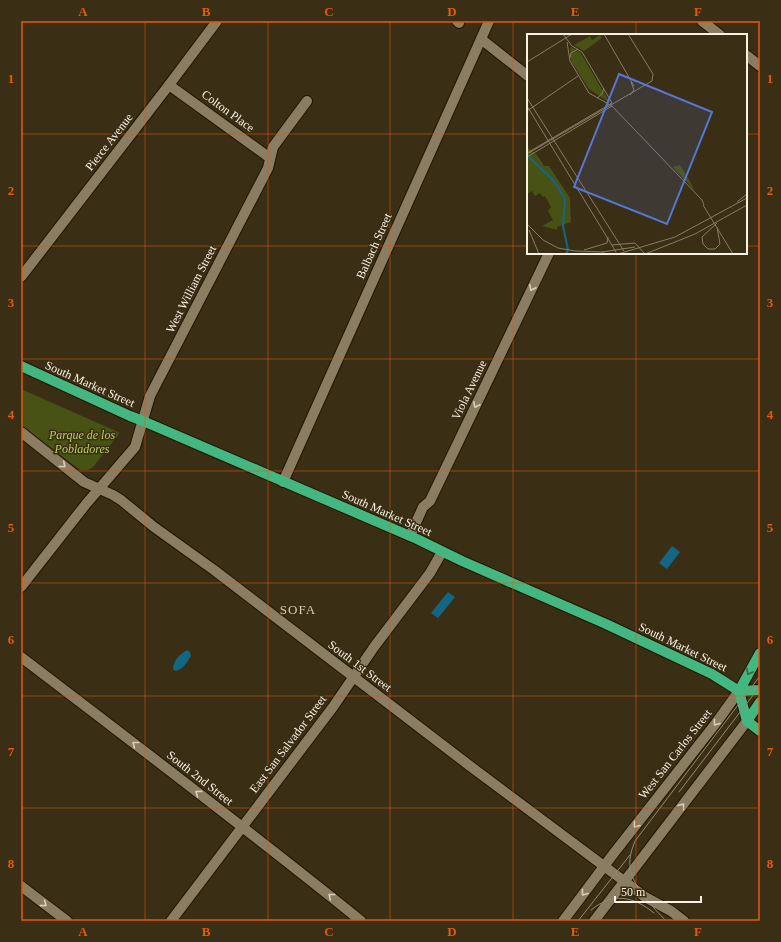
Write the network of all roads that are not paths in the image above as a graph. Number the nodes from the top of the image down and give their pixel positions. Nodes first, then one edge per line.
1 (217, 21) edge
2 (489, 21) edge
3 (702, 21) edge
4 (719, 34) edge
5 (481, 39) junction
6 (747, 56) edge
7 (760, 66) edge
8 (527, 75) edge
9 (169, 85) junction
10 (307, 101) dead end
11 (270, 158) junction
12 (549, 254) edge
13 (21, 277) edge
14 (21, 366) edge
15 (143, 421) junction
16 (21, 432) edge
17 (283, 482) junction
18 (99, 488) junction
19 (410, 536) junction
20 (442, 552) junction
21 (21, 587) edge
22 (760, 653) edge
23 (21, 658) edge
24 (354, 677) junction
25 (760, 690) edge
26 (739, 691) junction
27 (760, 702) edge
28 (747, 721) junction
29 (760, 731) edge
30 (242, 827) junction
31 (605, 866) junction
32 (624, 881) junction
33 (21, 886) edge
34 (67, 921) edge
35 (171, 921) edge
36 (361, 921) edge
37 (563, 921) edge
38 (594, 921) edge
39 (684, 921) edge

1 - 9 street, Pierce Avenue
2 - 5 street, Balbach Street
3 - 4 street
5 - 8 street
5 - 17 street, Balbach Street
6 - 7 street
9 - 11 street, Colton Place
9 - 13 street, Pierce Avenue
10 - 11 street, West William Street
11 - 15 street, West William Street
12 -> 19 street, Viola Avenue
14 - 15 main road, South Market Street
15 - 17 main road, South Market Street
15 - 18 street, West William Street
16 -> 18 street, South 1st Street
17 - 19 main road, South Market Street
18 - 21 street, West William Street
18 - 24 street, South 1st Street
19 - 20 main road, South Market Street
20 - 24 street, East San Salvador Street
20 - 26 main road, South Market Street
22 -> 26 main road, West San Carlos Street
30 -> 23 street, South 2nd Street
24 - 30 street, East San Salvador Street
24 - 31 street, South 1st Street
25 - 26 main road
26 - 28 main road
26 -> 31 street, West San Carlos Street
27 - 28 main road
28 - 29 main road
32 -> 28 street
30 - 35 street, East San Salvador Street
36 -> 30 street, South 2nd Street
31 - 32 street, South 1st Street
31 -> 37 street, West San Carlos Street
32 - 38 street
32 - 39 street, South 1st Street
33 -> 34 street

